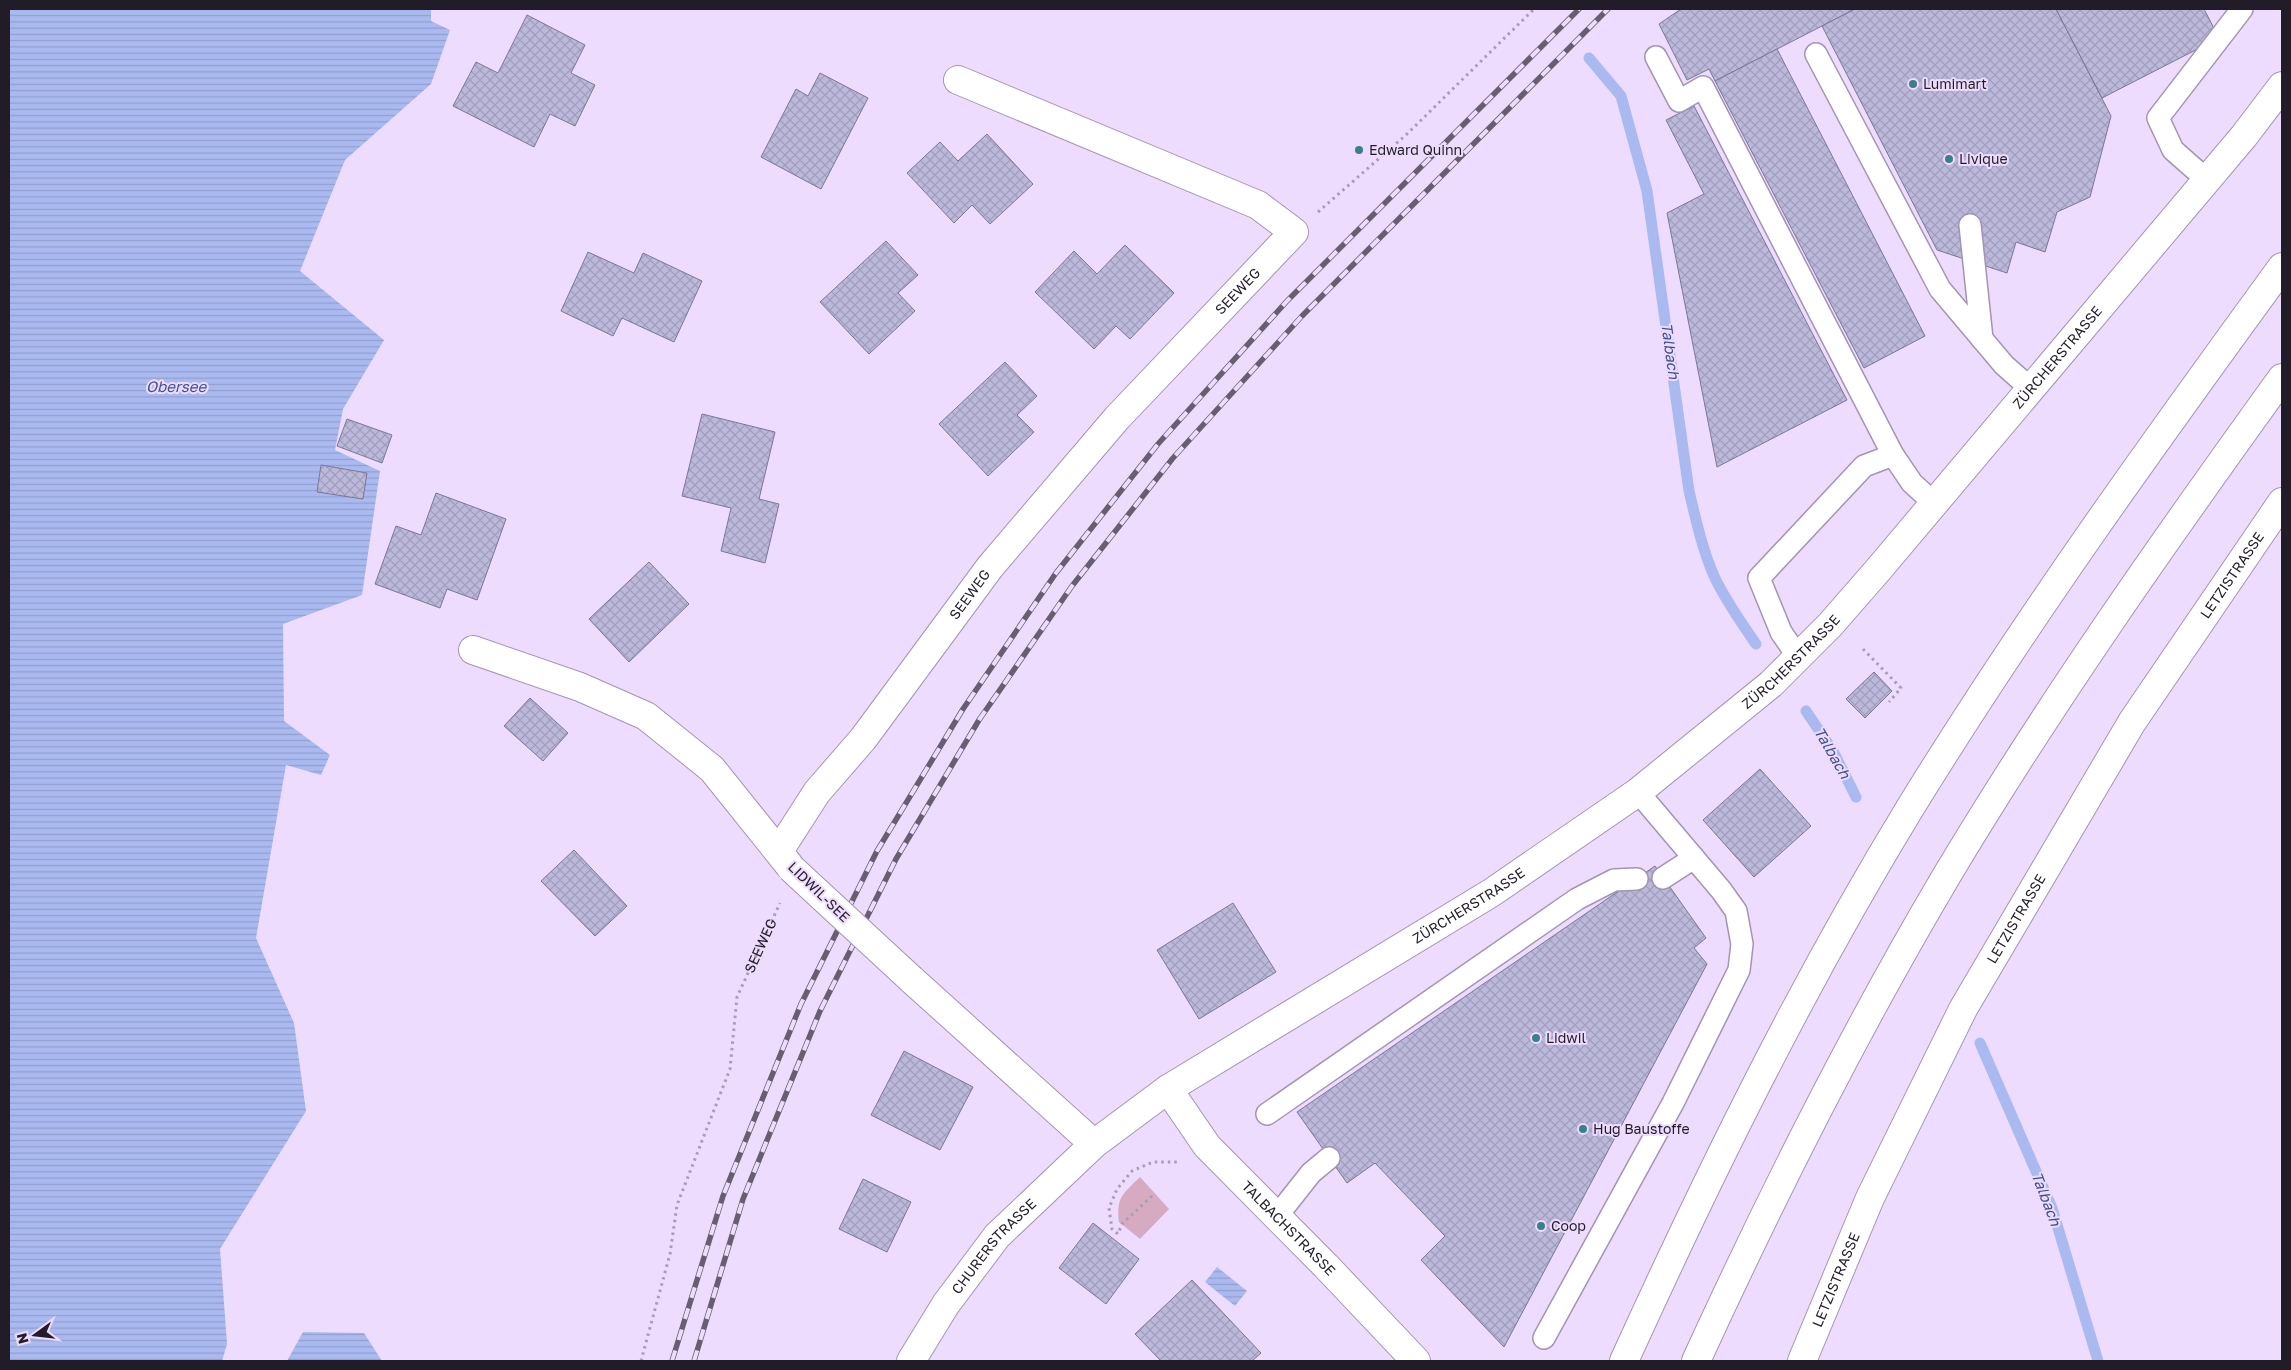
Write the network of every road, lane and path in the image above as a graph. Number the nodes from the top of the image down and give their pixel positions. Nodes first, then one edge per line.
1 (1534, 9) edge
2 (2242, 9) edge
3 (1816, 54) dead end
4 (1656, 57) dead end
5 (958, 80) dead end
6 (2282, 86) edge
7 (2207, 180) junction
8 (1970, 225) dead end
9 (1294, 232) junction
10 (2282, 268) edge
11 (1982, 340) junction
12 (2282, 378) edge
13 (2031, 389) junction
14 (1893, 455) junction
15 (2282, 502) edge
16 (1935, 504) junction
17 (1863, 649) dead end
18 (473, 650) dead end
19 (1798, 657) junction
20 (1889, 702) dead end
21 (1638, 792) junction
22 (1694, 858) junction
23 (785, 860) junction
24 (1663, 878) dead end
25 (1637, 879) dead end
26 (1168, 1089) junction
27 (1267, 1114) dead end
28 (1094, 1144) junction
29 (1181, 1158) dead end
30 (1329, 1158) dead end
31 (1152, 1196) dead end
32 (1277, 1216) junction
33 (1544, 1338) dead end
34 (640, 1361) edge
35 (911, 1361) edge
36 (1416, 1361) edge
37 (1624, 1361) edge
38 (1696, 1361) edge
39 (1802, 1361) edge

1 - 9 path
2 - 7 lane
3 - 11 lane
4 - 14 lane
5 - 9 main road
6 - 7 main road, ZÜRCHERSTRASSE
7 - 13 main road, ZÜRCHERSTRASSE
8 - 11 lane
9 - 23 main road, SEEWEG
10 - 37 main road
11 - 13 lane
12 - 38 main road
13 - 16 main road, ZÜRCHERSTRASSE
14 - 16 lane
14 - 19 lane
15 - 39 main road, LETZISTRASSE
16 - 19 main road, ZÜRCHERSTRASSE
17 - 20 path
18 - 23 main road, LIDWIL-SEE
19 - 21 main road, ZÜRCHERSTRASSE
21 - 22 lane
21 - 26 main road, ZÜRCHERSTRASSE
22 - 24 lane
22 - 33 lane
23 - 28 main road, LIDWIL-SEE, bridge
23 - 34 path, SEEWEG
25 - 27 lane
26 - 28 main road, ZÜRCHERSTRASSE
26 - 32 main road, TALBACHSTRASSE
28 - 35 main road, CHURERSTRASSE
29 - 31 path
30 - 32 lane
32 - 36 main road, TALBACHSTRASSE

